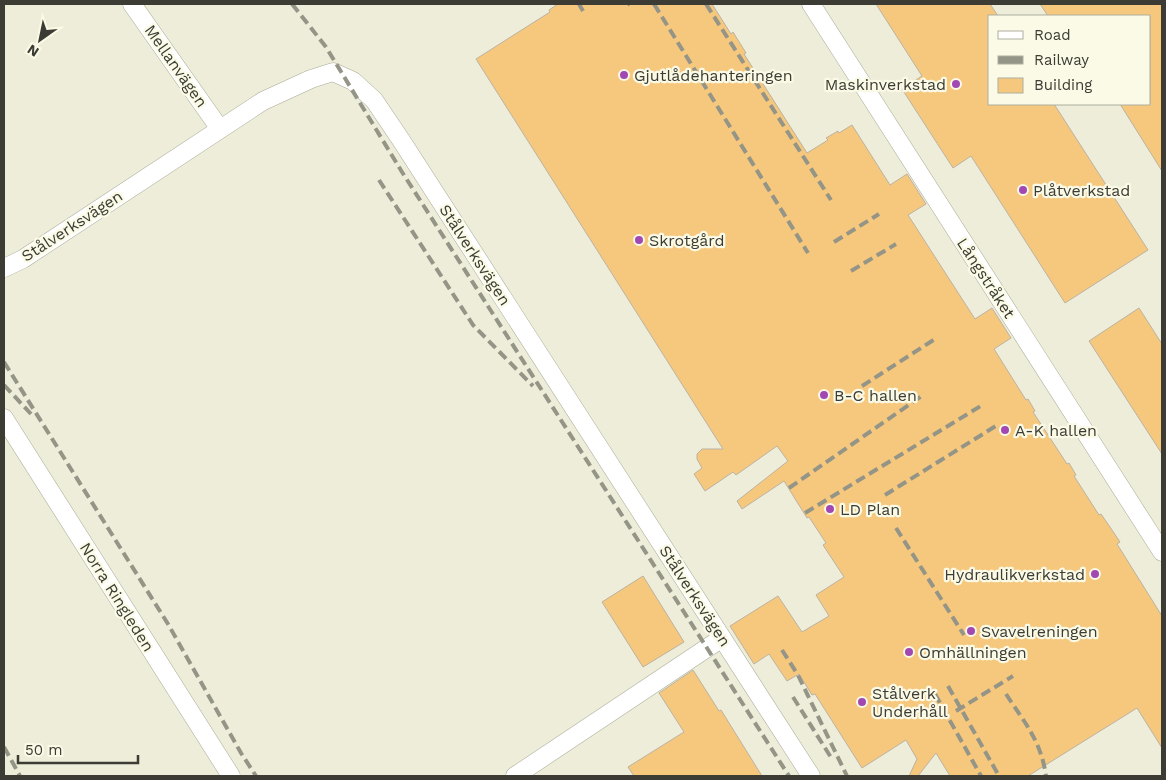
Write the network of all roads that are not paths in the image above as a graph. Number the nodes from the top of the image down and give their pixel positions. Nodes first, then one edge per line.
1 (132, 4) edge
2 (811, 4) edge
3 (220, 129) junction
4 (4, 268) edge
5 (4, 418) edge
6 (1162, 552) edge
7 (722, 638) junction
8 (231, 776) edge
9 (515, 776) edge
10 (811, 776) edge

1 - 3 street, Mellanvägen
2 - 6 street, Långstråket
3 - 4 street, Stålverksvägen
3 - 7 street, Stålverksvägen
5 - 8 street, Norra Ringleden
7 - 9 street
7 - 10 street, Stålverksvägen

